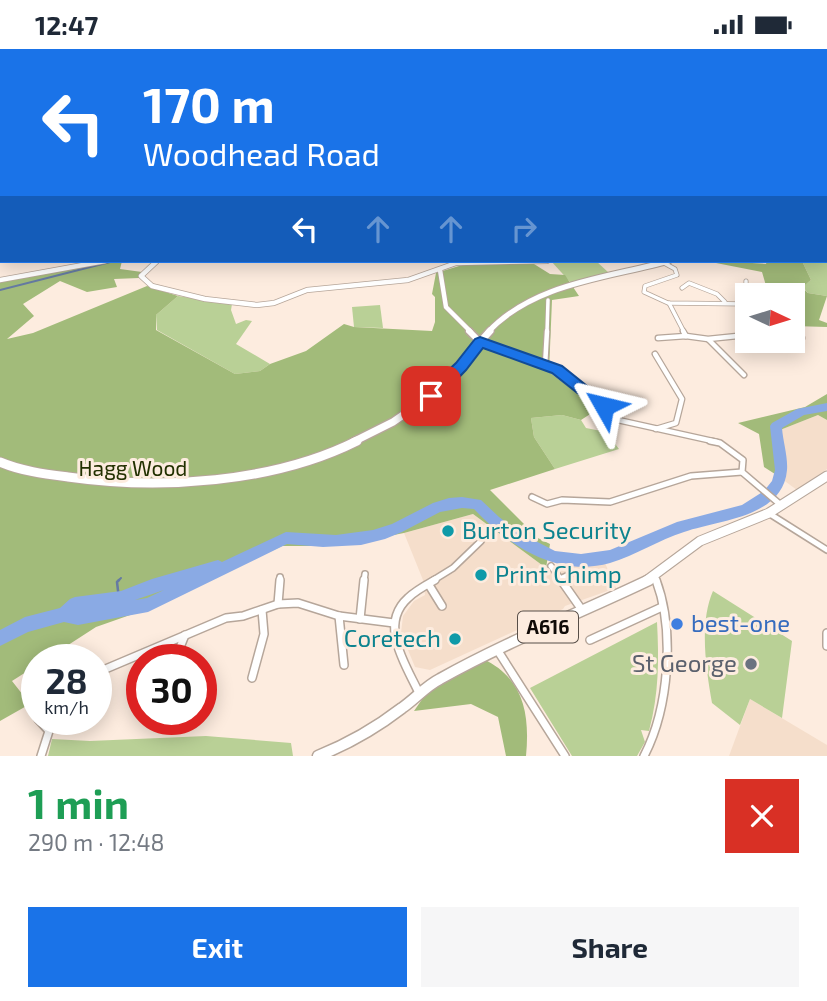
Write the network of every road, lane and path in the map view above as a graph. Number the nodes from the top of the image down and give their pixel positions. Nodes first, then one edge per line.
1 (93, 263) edge
2 (155, 263) edge
3 (456, 263) edge
4 (662, 263) edge
5 (667, 263) edge
6 (440, 270) junction
7 (0, 279) edge
8 (746, 281) dead end
9 (682, 288) dead end
10 (548, 300) dead end
11 (668, 303) junction
12 (726, 303) junction
13 (686, 336) junction
14 (735, 336) edge
15 (657, 338) dead end
16 (708, 339) junction
17 (480, 342) junction
18 (655, 354) dead end
19 (545, 366) junction
20 (744, 375) dead end
21 (655, 429) junction
22 (0, 463) edge
23 (742, 472) junction
24 (827, 476) edge
25 (532, 497) dead end
26 (779, 503) junction
27 (769, 513) junction
28 (481, 541) dead end
29 (827, 550) edge
30 (551, 566) dead end
31 (573, 573) dead end
32 (365, 574) dead end
33 (280, 577) dead end
34 (655, 577) junction
35 (560, 579) junction
36 (429, 585) junction
37 (278, 604) junction
38 (442, 607) dead end
39 (662, 607) junction
40 (262, 610) junction
41 (583, 611) junction
42 (339, 616) junction
43 (359, 619) junction
44 (394, 623) junction
45 (827, 633) edge
46 (185, 634) junction
47 (590, 640) dead end
48 (181, 644) edge
49 (827, 646) edge
50 (496, 648) junction
51 (112, 666) edge
52 (344, 666) dead end
53 (252, 678) dead end
54 (420, 694) junction
55 (48, 735) edge
56 (41, 756) edge
57 (318, 756) edge
58 (565, 756) edge
59 (644, 756) edge

1 - 7 street
2 - 6 street
3 - 6 street
4 - 17 main road
5 - 11 street
6 - 17 street
8 - 12 street
9 - 12 street
10 - 19 street
11 - 12 street
11 - 13 street
13 - 15 street
13 - 16 street
14 - 16 street
16 - 20 street
17 - 19 street
17 - 22 main road
18 - 21 street
19 - 21 street
21 - 23 street
23 - 25 street
23 - 26 street
24 - 26 main road, A616
26 - 27 main road, A616
27 - 29 street
27 - 34 main road, A616
28 - 36 street
30 - 35 street
31 - 35 street
32 - 43 street
33 - 37 street
34 - 39 street
34 - 41 main road, A616
35 - 41 street
36 - 38 street
36 - 44 street
37 - 40 street
37 - 42 street
39 - 47 street
39 - 59 street
40 - 46 street
40 - 53 street
41 - 50 main road, A616
42 - 43 street
42 - 52 street
43 - 44 street
44 - 54 street
45 - 49 street
46 - 48 street
46 - 51 street
50 - 54 main road, A616
50 - 58 street
54 - 57 main road, A616
55 - 56 street

